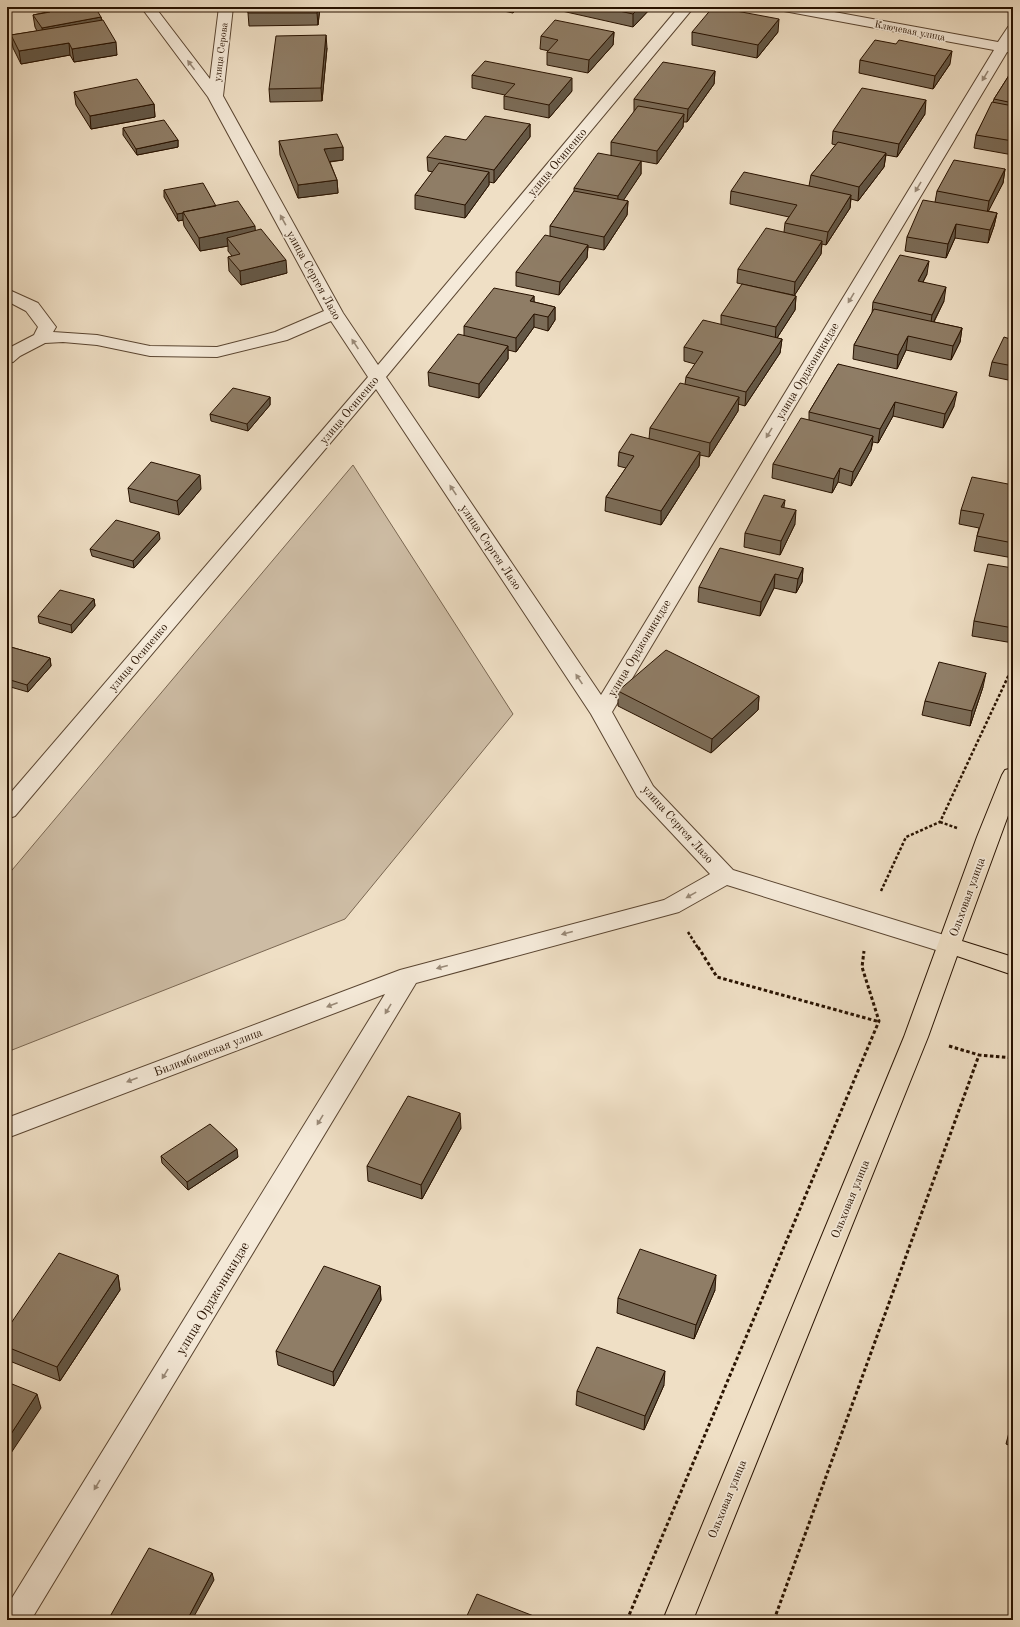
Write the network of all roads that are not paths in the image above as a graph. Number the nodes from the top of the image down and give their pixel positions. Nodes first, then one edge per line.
1 (148, 7) edge
2 (226, 7) edge
3 (687, 7) edge
4 (784, 7) edge
5 (1013, 30) edge
6 (1008, 48) edge
7 (215, 96) junction
8 (7, 294) edge
9 (334, 313) junction
10 (41, 338) junction
11 (7, 358) edge
12 (377, 377) junction
13 (601, 712) junction
14 (1013, 775) edge
15 (7, 811) edge
16 (725, 876) junction
17 (949, 945) junction
18 (1013, 966) edge
19 (408, 976) junction
20 (7, 1128) edge
21 (15, 1620) edge
22 (678, 1620) edge

7 -> 1 street, улица Сергея Лазо
2 - 7 street, улица Серова
3 - 12 street, улица Осипенко
4 - 6 street, Ключевая улица
5 - 6 street, улица Орджоникидзе
6 -> 13 street, улица Орджоникидзе
9 -> 7 street, улица Сергея Лазо
8 - 10 street
9 - 10 street
12 -> 9 street, улица Сергея Лазо
10 - 11 street
13 -> 12 street, улица Сергея Лазо
12 - 15 street, улица Осипенко
13 - 16 street, улица Сергея Лазо
14 - 17 main road, Ольховая улица
16 - 17 street, улица Сергея Лазо
16 -> 19 street, Билимбаевская улица
17 - 18 main road
17 - 22 main road, Ольховая улица
19 -> 20 street, Билимбаевская улица
19 -> 21 street, улица Орджоникидзе

